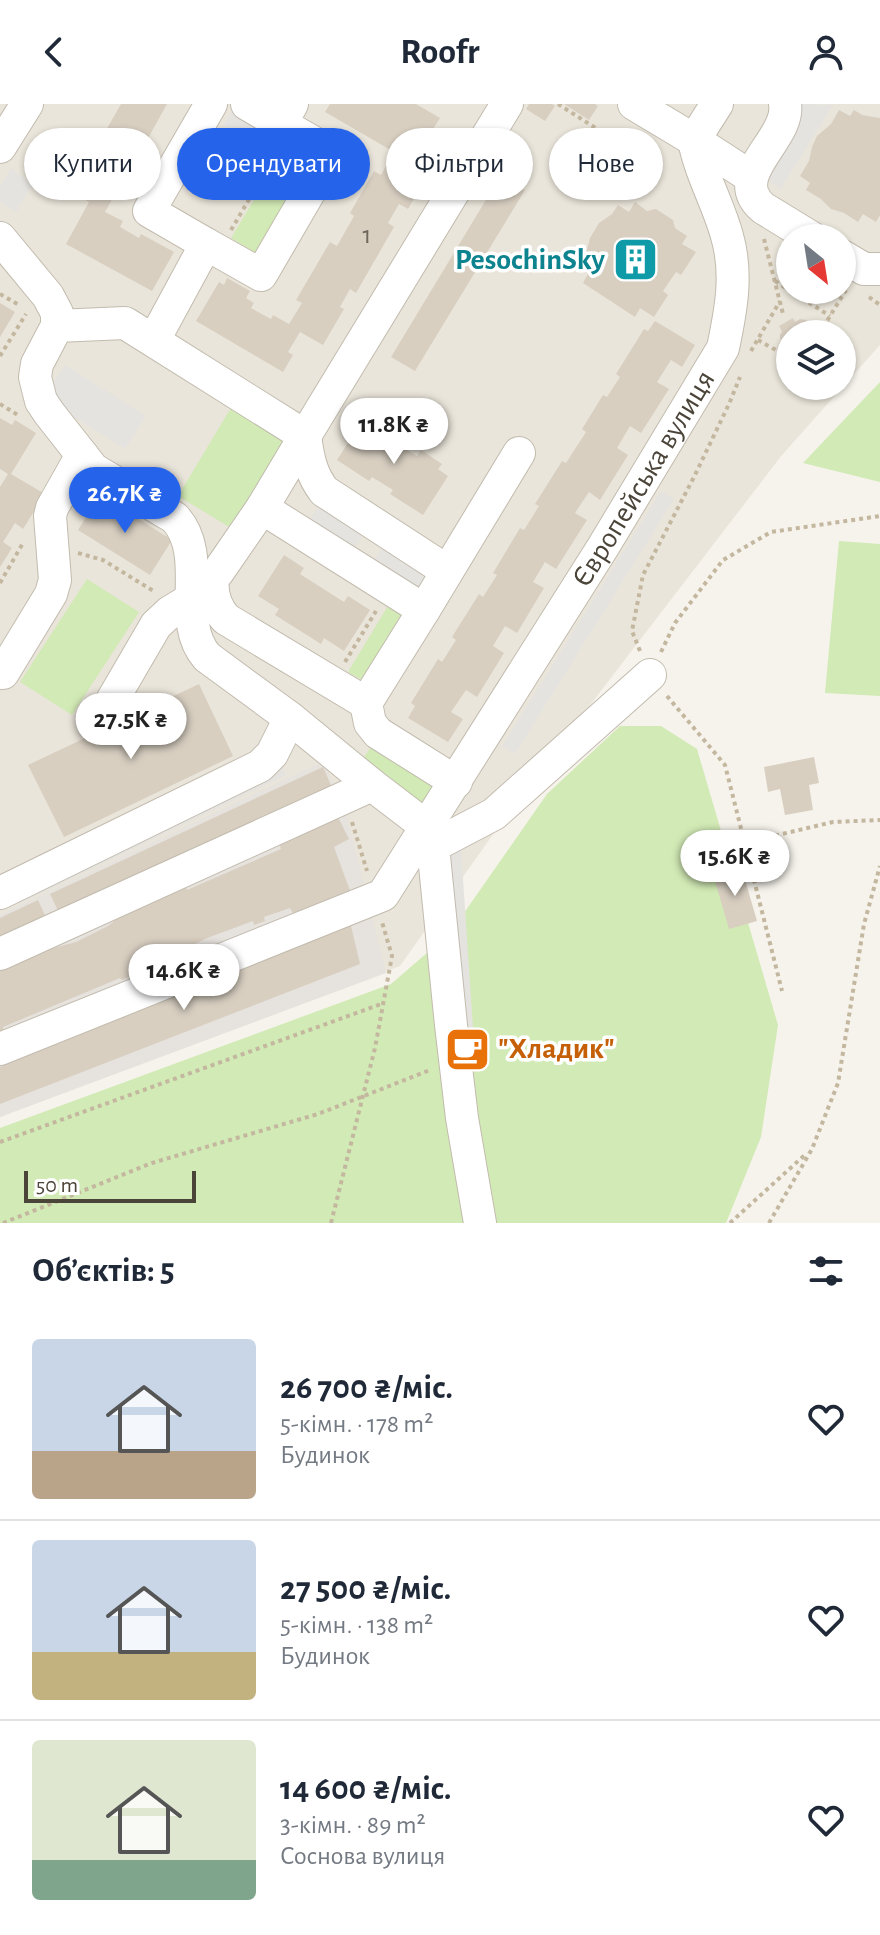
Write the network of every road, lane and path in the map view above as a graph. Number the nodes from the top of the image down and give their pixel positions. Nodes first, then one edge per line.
1 (27, 104) edge
2 (211, 104) edge
3 (247, 104) edge
4 (507, 104) edge
5 (558, 104) edge
6 (634, 104) edge
7 (717, 104) edge
8 (788, 108) edge
9 (288, 119) edge
10 (596, 128) edge
11 (694, 140) junction
12 (0, 147) edge
13 (751, 177) junction
14 (790, 224) edge
15 (763, 233) dead end
16 (0, 238) edge
17 (206, 244) junction
18 (856, 269) edge
19 (880, 269) edge
20 (775, 281) junction
21 (776, 285) edge
22 (778, 304) edge
23 (781, 304) edge
24 (834, 304) edge
25 (28, 310) dead end
26 (783, 314) dead end
27 (830, 316) junction
28 (828, 320) edge
29 (57, 326) junction
30 (154, 340) junction
31 (758, 340) junction
32 (776, 350) edge
33 (0, 356) edge
34 (746, 360) dead end
35 (741, 374) dead end
36 (305, 436) junction
37 (519, 453) dead end
38 (82, 455) junction
39 (262, 508) junction
40 (880, 516) edge
41 (184, 529) junction
42 (240, 540) junction
43 (447, 571) junction
44 (203, 588) junction
45 (390, 589) junction
46 (424, 610) junction
47 (3, 673) dead end
48 (650, 675) junction
49 (332, 683) junction
50 (366, 703) junction
51 (110, 704) dead end
52 (290, 718) junction
53 (456, 782) junction
54 (372, 785) junction
55 (880, 820) edge
56 (430, 837) junction
57 (744, 843) junction
58 (880, 866) edge
59 (0, 893) edge
60 (0, 954) edge
61 (392, 956) dead end
62 (782, 991) dead end
63 (384, 1003) junction
64 (0, 1049) edge
65 (455, 1061) junction
66 (363, 1097) junction
67 (0, 1142) edge
68 (812, 1149) junction
69 (3, 1223) edge
70 (331, 1223) edge
71 (480, 1223) edge
72 (730, 1223) edge
73 (769, 1223) edge

1 - 12 street
2 - 17 street
3 - 9 street
4 - 36 street
5 - 10 path
6 - 11 street
7 - 11 street
8 - 13 street
9 - 17 path
9 - 17 street
11 - 13 street
11 - 53 street, Європейська вулиця
13 - 14 street
15 - 20 path
16 - 29 street
17 - 30 street
18 - 19 street
20 - 21 path
20 - 27 path
22 - 31 path
23 - 26 path
24 - 27 path
25 - 33 path
27 - 28 path
29 - 30 street
29 - 38 street
30 - 36 street
31 - 32 path
31 - 34 path
35 - 48 path
36 - 39 street
36 - 43 street
37 - 43 street
38 - 41 street
38 - 47 street
39 - 42 street
39 - 45 street
40 - 48 path
41 - 42 street
41 - 44 street
42 - 44 street
43 - 46 street
44 - 49 street
44 - 51 street
44 - 52 street
45 - 46 street
45 - 49 path
46 - 50 street
48 - 56 street
48 - 57 path
49 - 50 street
50 - 53 street
52 - 54 street
52 - 59 street
53 - 56 street, Європейська вулиця
54 - 56 street
54 - 60 street
55 - 57 path
56 - 64 street, Європейська вулиця
56 - 65 street
57 - 62 path
58 - 68 path
61 - 63 path
63 - 66 path
63 - 67 path
65 - 66 path
65 - 71 street
66 - 69 path
66 - 70 path
68 - 72 path
68 - 73 path

